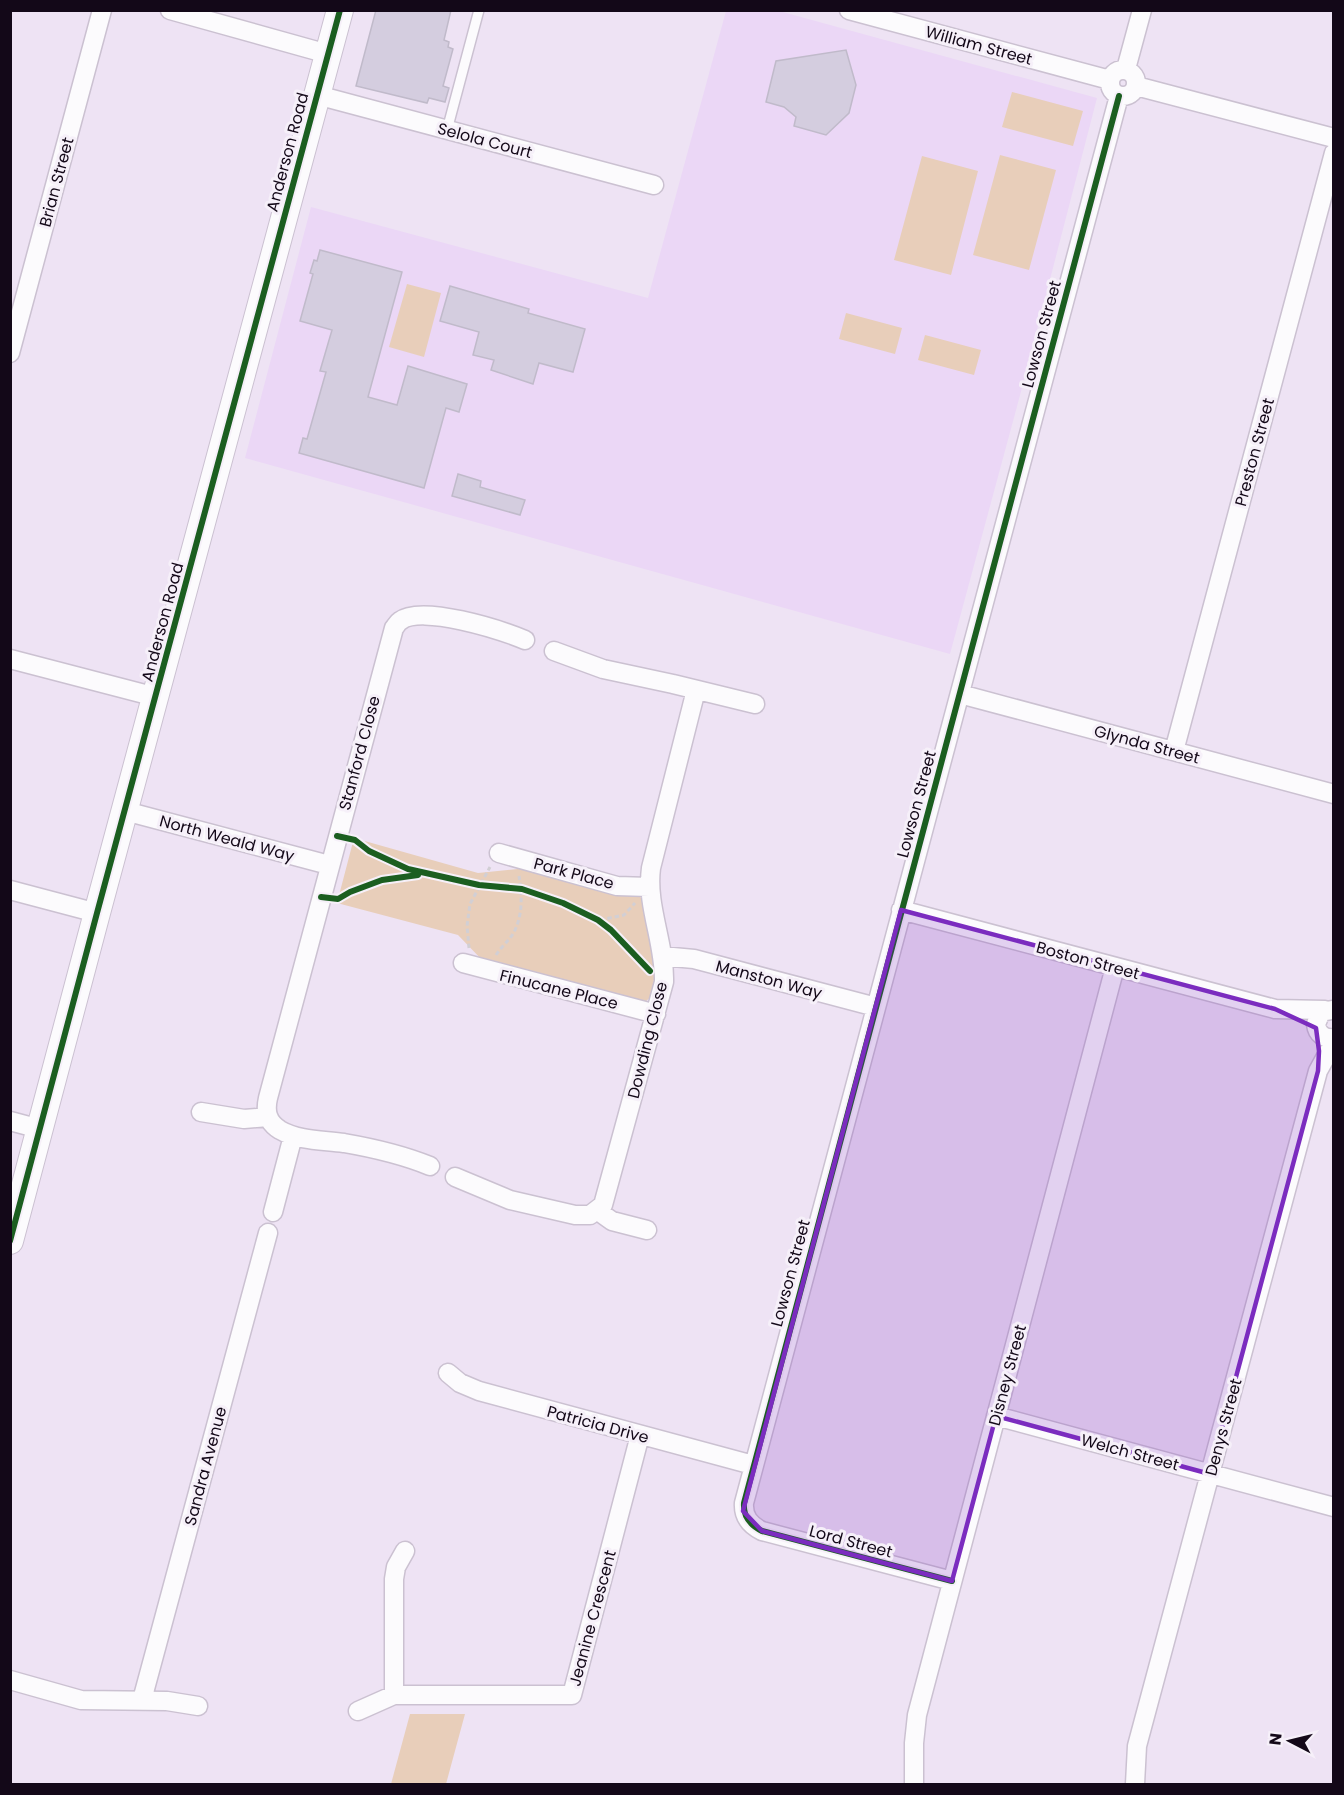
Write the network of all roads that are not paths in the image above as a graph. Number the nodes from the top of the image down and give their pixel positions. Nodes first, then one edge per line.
1 (102, 10) edge
2 (170, 10) edge
3 (340, 10) edge
4 (479, 10) edge
5 (849, 10) edge
6 (1142, 10) edge
7 (328, 54) junction
8 (1126, 69) junction
9 (1110, 80) junction
10 (1136, 86) junction
11 (316, 95) junction
12 (1119, 96) junction
13 (447, 130) junction
14 (1334, 138) edge
15 (1334, 153) edge
16 (654, 185) dead end
17 (10, 353) edge
18 (525, 640) dead end
19 (554, 651) dead end
20 (10, 658) edge
21 (696, 690) junction
22 (960, 694) junction
23 (156, 697) junction
24 (755, 704) dead end
25 (1174, 751) junction
26 (1334, 794) edge
27 (125, 811) junction
28 (499, 853) road end
29 (329, 865) junction
30 (10, 890) edge
31 (643, 893) junction
32 (902, 910) junction
33 (97, 913) junction
34 (662, 956) junction
35 (465, 964) road end
36 (1115, 968) junction
37 (1330, 1006) edge
38 (876, 1007) junction
39 (1275, 1009) junction
40 (656, 1014) junction
41 (1325, 1035) edge
42 (201, 1112) dead end
43 (268, 1117) junction
44 (10, 1121) edge
45 (40, 1129) junction
46 (293, 1136) junction
47 (430, 1166) dead end
48 (455, 1177) dead end
49 (598, 1211) junction
50 (273, 1212) dead end
51 (647, 1230) dead end
52 (268, 1233) dead end
53 (10, 1241) edge
54 (448, 1373) dead end
55 (996, 1416) junction
56 (640, 1435) junction
57 (753, 1465) junction
58 (1210, 1474) junction
59 (1334, 1507) edge
60 (747, 1519) joint
61 (405, 1551) dead end
62 (951, 1581) junction
63 (10, 1680) edge
64 (394, 1695) junction
65 (142, 1700) junction
66 (198, 1706) dead end
67 (358, 1711) dead end
68 (914, 1785) edge
69 (1135, 1785) edge

1 - 17 street, Brian Street
2 - 7 street
3 - 7 street, Anderson Road
4 - 13 lane
5 - 9 street, William Street
6 - 8 street
7 - 11 street, Anderson Road
8 - 9 street
8 - 10 street
9 - 12 street
10 - 12 street
10 - 14 street
11 - 13 street, Selola Court
11 - 23 street, Anderson Road
12 - 22 street, Lowson Street
13 - 16 street, Selola Court
15 - 25 street, Preston Street
18 - 29 street, Stanford Close
19 - 21 street
20 - 23 street
21 - 24 street
21 - 31 street, Dowding Close
22 - 25 street, Glynda Street
22 - 32 street, Lowson Street
23 - 27 street, Anderson Road
25 - 26 street, Glynda Street
27 - 29 street, North Weald Way
27 - 33 street, Anderson Road
28 - 31 street, Park Place
29 - 43 street, Stanford Close
30 - 33 street
31 - 34 street, Dowding Close
32 - 36 street, Boston Street
32 - 38 street, Lowson Street
33 - 45 street, Anderson Road
34 - 38 street, Manston Way
34 - 40 street, Dowding Close
35 - 40 street, Finucane Place
36 - 39 street, Boston Street
36 - 55 street, Disney Street
37 - 39 street, Boston Street
37 - 41 street, Denys Street
38 - 57 street, Lowson Street
39 - 41 street, Boston Street
40 - 49 street, Dowding Close
41 - 58 street, Denys Street
42 - 43 street
43 - 46 street
44 - 45 street
45 - 53 street, Anderson Road
46 - 47 street
46 - 50 street
48 - 49 street
49 - 51 street
52 - 65 street, Sandra Avenue
54 - 56 street, Patricia Drive
55 - 58 street, Welch Street
55 - 62 street, Disney Street
56 - 57 street, Patricia Drive
56 - 64 street, Jeanine Crescent
57 - 60 street, Lowson Street
58 - 59 street, Welch Street
58 - 69 street, Denys Street
60 - 62 street, Lord Street
61 - 64 street
62 - 68 street, Disney Street
63 - 65 street
64 - 67 street, Jeanine Crescent
65 - 66 street

